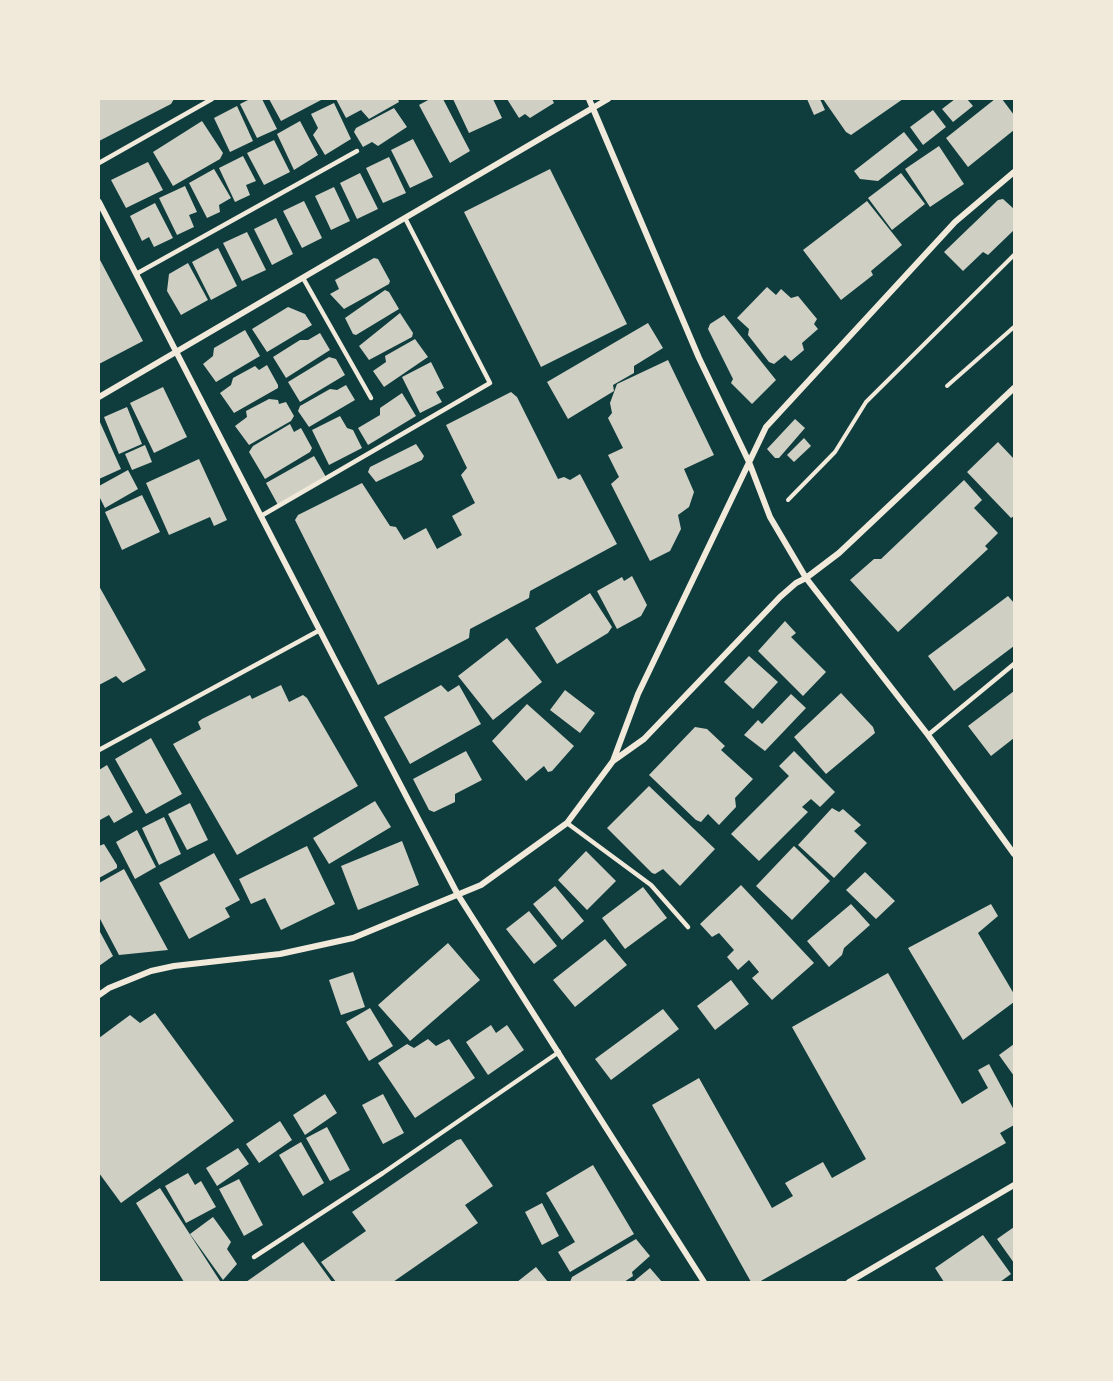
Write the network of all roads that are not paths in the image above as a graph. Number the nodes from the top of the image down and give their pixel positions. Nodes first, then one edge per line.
1 (212, 99) edge
2 (589, 99) edge
3 (608, 99) edge
4 (594, 108) junction
5 (357, 151) dead end
6 (99, 163) edge
7 (1014, 172) edge
8 (99, 202) edge
9 (405, 218) junction
10 (136, 274) junction
11 (303, 278) junction
12 (176, 352) junction
13 (1014, 388) edge
14 (99, 397) edge
15 (371, 398) dead end
16 (749, 462) junction
17 (261, 516) junction
18 (806, 578) junction
19 (320, 630) junction
20 (1014, 664) edge
21 (928, 735) junction
22 (99, 750) edge
23 (613, 761) junction
24 (567, 823) junction
25 (1014, 854) edge
26 (458, 895) junction
27 (688, 927) dead end
28 (99, 995) edge
29 (559, 1052) junction
30 (1014, 1185) edge
31 (254, 1257) dead end
32 (704, 1282) edge
33 (849, 1282) edge

1 - 6 lane
2 - 4 street
3 - 4 street
4 - 9 street
4 - 16 street
5 - 10 lane
7 - 16 street
8 - 10 street
9 - 11 street
9 - 17 lane
10 - 12 street
11 - 12 street
11 - 15 lane
12 - 14 street
12 - 17 street
13 - 18 street
16 - 18 street
16 - 23 street
17 - 19 street
18 - 21 street
18 - 23 street
19 - 22 lane
19 - 26 street
20 - 21 lane
21 - 25 street
23 - 24 street
24 - 26 street
24 - 27 lane
26 - 28 street
26 - 29 street
29 - 31 lane
29 - 32 street
30 - 33 street

